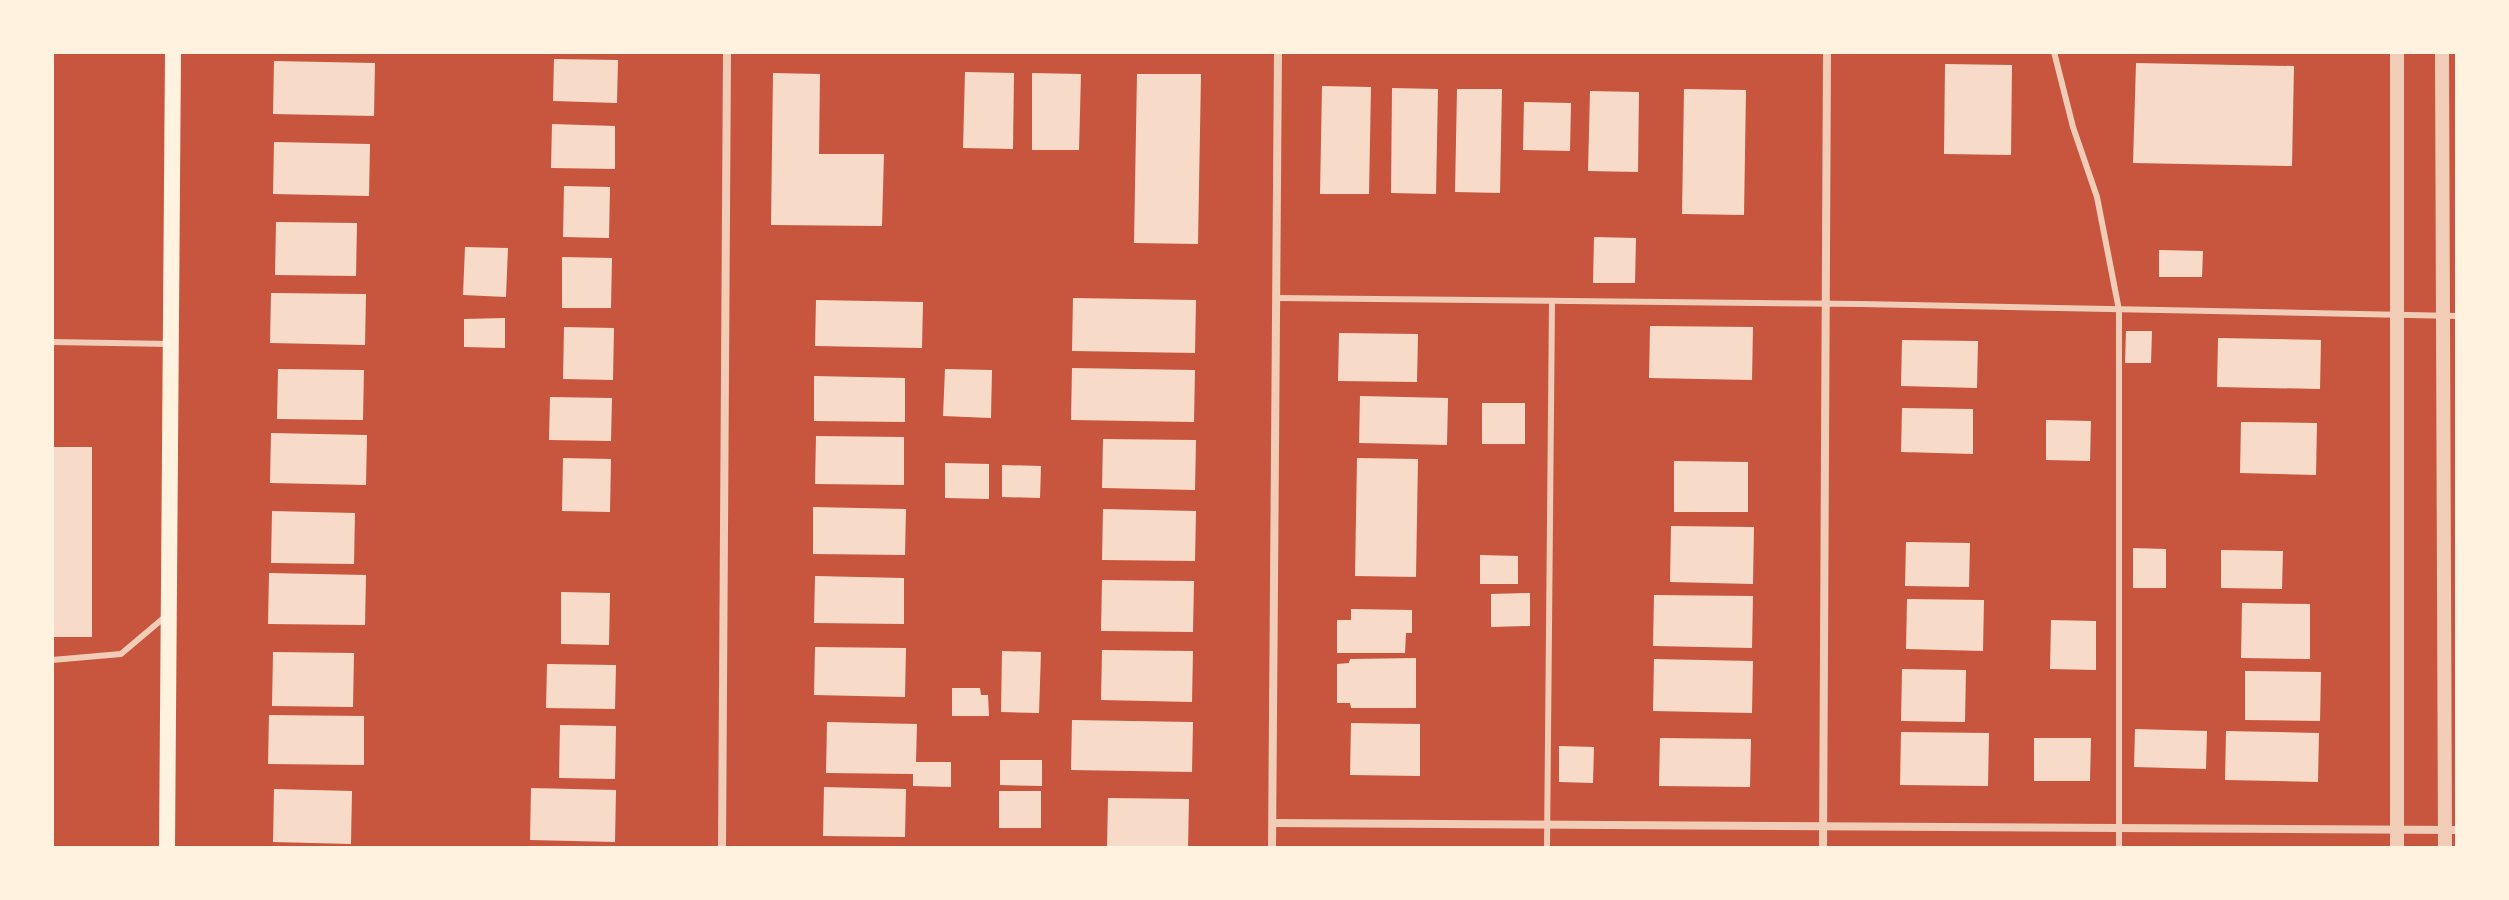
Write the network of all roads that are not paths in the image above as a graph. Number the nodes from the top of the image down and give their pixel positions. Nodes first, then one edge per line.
1 (173, 52) edge
2 (727, 52) edge
3 (1278, 52) edge
4 (1827, 52) edge
5 (2054, 52) edge
6 (2397, 52) edge
7 (2442, 52) edge
8 (1276, 298) junction
9 (1552, 301) junction
10 (1826, 304) junction
11 (2119, 310) junction
12 (2397, 315) junction
13 (2450, 316) edge
14 (52, 342) edge
15 (171, 344) junction
16 (169, 613) junction
17 (52, 660) edge
18 (1273, 823) junction
19 (1547, 825) junction
20 (1824, 827) junction
21 (2120, 829) junction
22 (2397, 830) junction
23 (2451, 830) edge
24 (167, 848) edge
25 (722, 848) edge
26 (1272, 848) edge
27 (1547, 848) edge
28 (1823, 848) edge
29 (2119, 848) edge
30 (2397, 848) edge
31 (2445, 848) edge

1 - 15 main road
2 - 25 street
3 - 8 street
4 - 10 street
5 - 11 lane
6 - 12 street
7 - 13 street
8 - 9 lane
8 - 18 street
9 - 10 lane
9 - 19 lane
10 - 11 lane
10 - 20 street
11 - 12 lane
11 - 21 lane
12 - 13 lane
12 - 22 street
13 - 23 street
14 - 15 lane
15 - 16 main road
16 - 17 lane
16 - 24 main road
18 - 19 street
18 - 26 street
19 - 20 street
19 - 27 lane
20 - 21 street
20 - 28 street
21 - 22 street
21 - 29 lane
22 - 23 street
22 - 30 street
23 - 31 street

